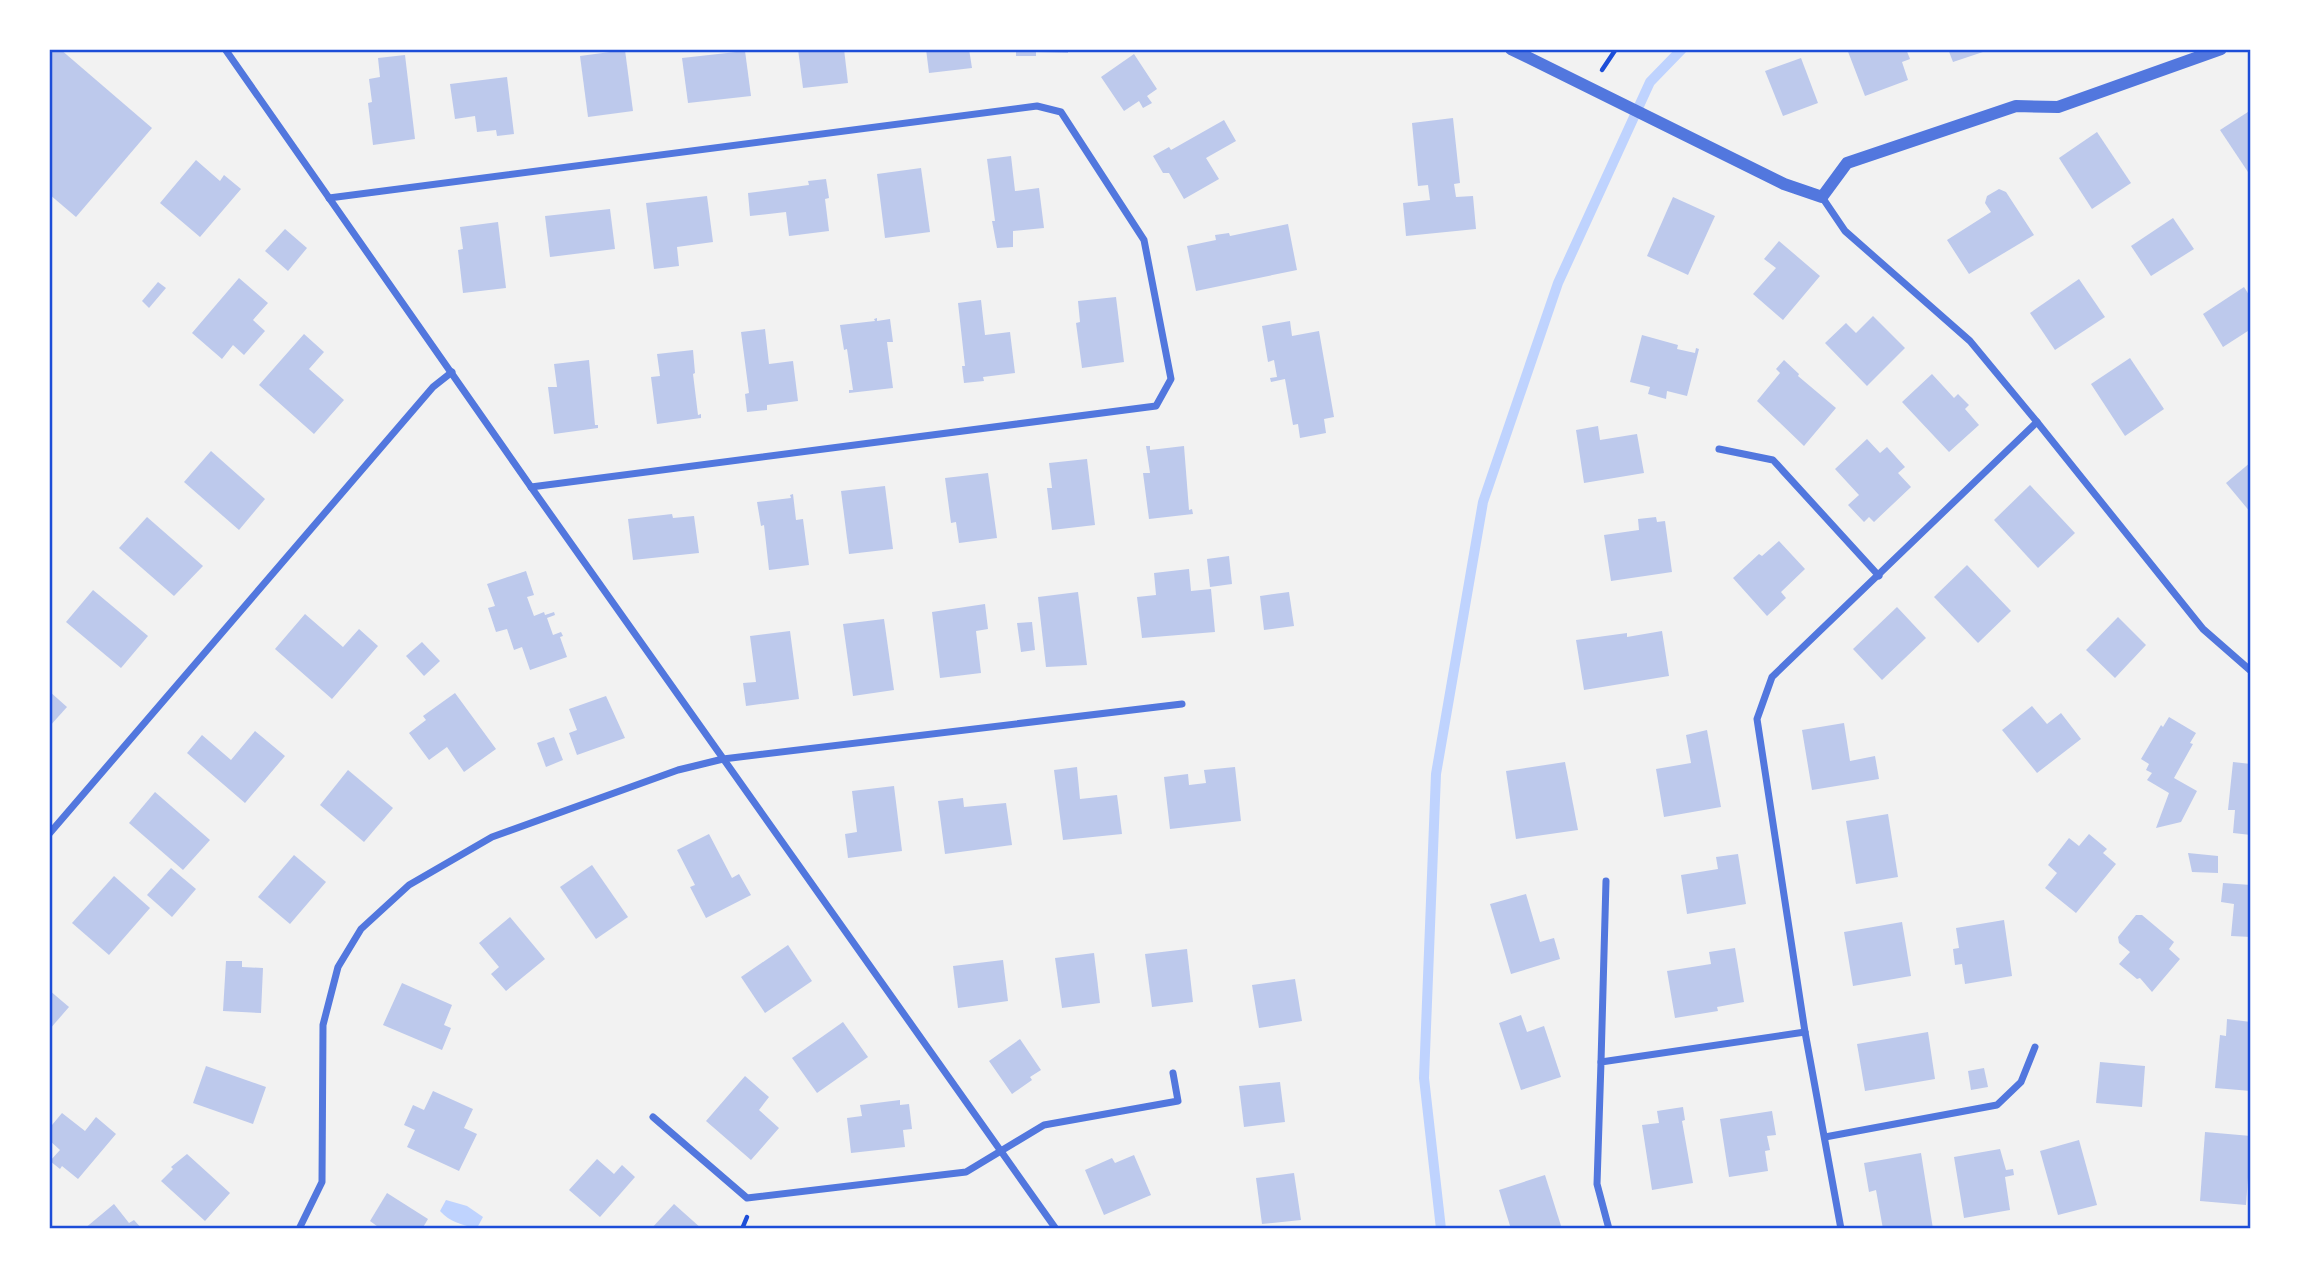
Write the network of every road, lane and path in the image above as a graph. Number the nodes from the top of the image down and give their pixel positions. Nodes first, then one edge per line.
1 (225, 49) edge
2 (1511, 49) edge
3 (2221, 49) edge
4 (1822, 197) junction
5 (329, 198) junction
6 (452, 372) junction
7 (2037, 422) junction
8 (1719, 449) dead end
9 (531, 487) junction
10 (1879, 576) junction
11 (2251, 671) edge
12 (1182, 704) dead end
13 (723, 759) junction
14 (49, 834) edge
15 (1606, 881) dead end
16 (1805, 1032) junction
17 (2035, 1047) dead end
18 (1601, 1062) junction
19 (1173, 1073) dead end
20 (653, 1117) dead end
21 (1825, 1137) junction
22 (1002, 1151) junction
23 (299, 1229) edge
24 (1056, 1229) edge
25 (1609, 1229) edge
26 (1841, 1229) edge

1 - 5 street
2 - 4 street
3 - 4 street
4 - 7 street
5 - 6 street
5 - 9 street
6 - 9 street
6 - 14 street
7 - 10 street
7 - 11 street
8 - 10 street
9 - 13 street
10 - 16 street
12 - 13 street
13 - 22 street
13 - 23 street
15 - 18 street
16 - 18 street
16 - 21 street
17 - 21 street
18 - 25 street
19 - 22 street
20 - 22 street
21 - 26 street
22 - 24 street

